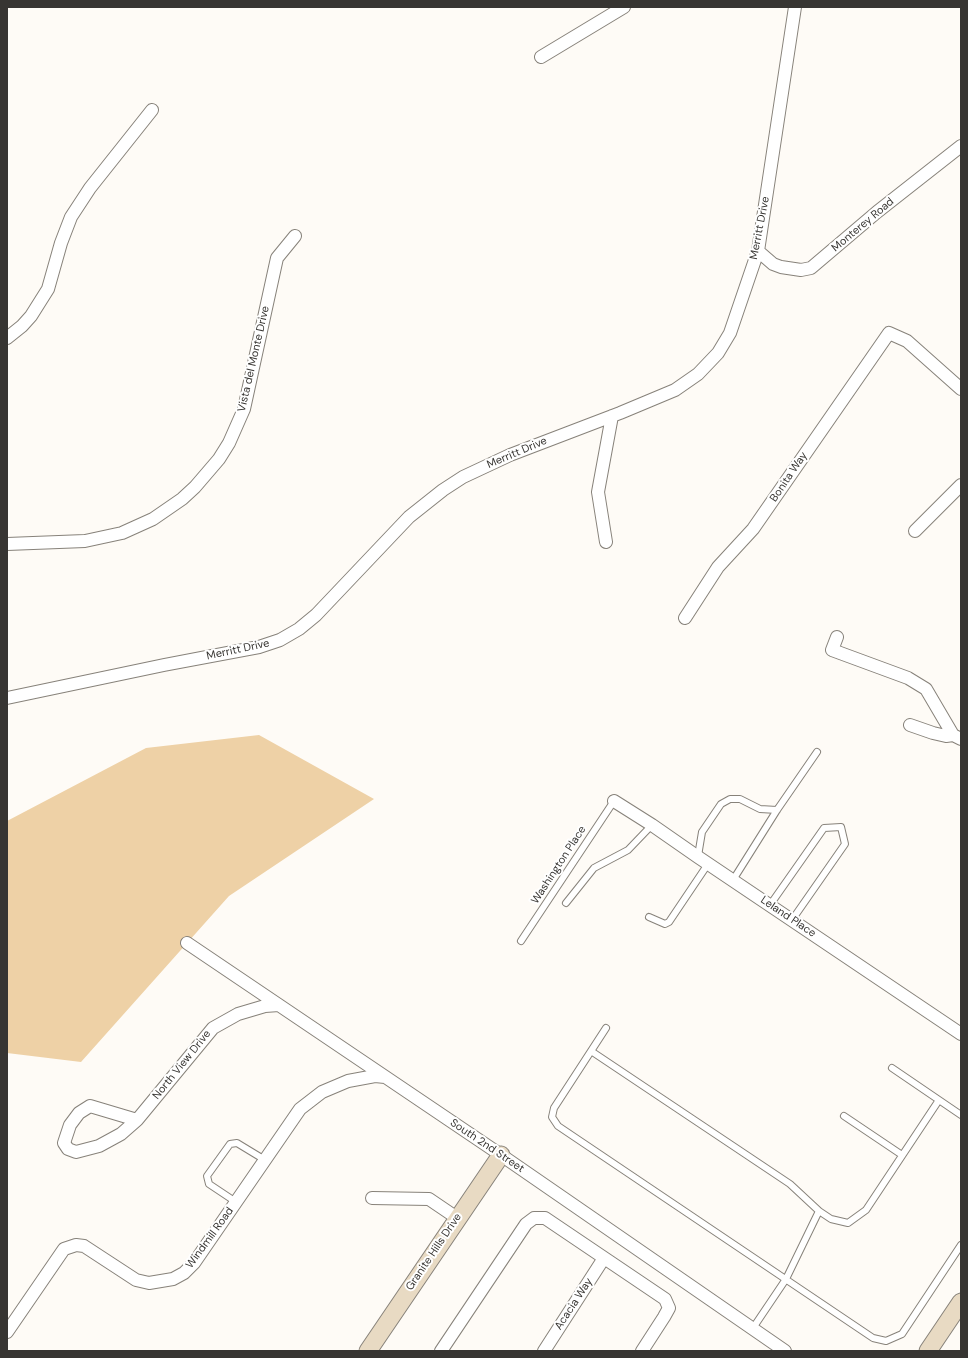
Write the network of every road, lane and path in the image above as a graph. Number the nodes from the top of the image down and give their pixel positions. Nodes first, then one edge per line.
1 (624, 7) edge
2 (795, 7) edge
3 (541, 57) dead end
4 (152, 110) dead end
5 (961, 146) edge
6 (295, 236) dead end
7 (758, 251) junction
8 (7, 338) edge
9 (961, 389) edge
10 (612, 416) junction
11 (961, 485) edge
12 (915, 531) dead end
13 (606, 542) dead end
14 (7, 544) edge
15 (685, 618) dead end
16 (837, 637) dead end
17 (7, 698) edge
18 (910, 725) dead end
19 (957, 737) edge
20 (817, 752) dead end
21 (614, 801) joint
22 (777, 810) junction
23 (652, 825) junction
24 (703, 860) junction
25 (733, 880) junction
26 (566, 902) dead end
27 (770, 905) junction
28 (649, 917) dead end
29 (792, 920) junction
30 (521, 941) dead end
31 (187, 943) dead end
32 (279, 1006) junction
33 (606, 1028) dead end
34 (961, 1034) edge
35 (591, 1051) junction
36 (892, 1068) dead end
37 (386, 1078) junction
38 (939, 1100) junction
39 (961, 1114) edge
40 (844, 1116) dead end
41 (137, 1120) junction
42 (501, 1155) junction
43 (902, 1155) junction
44 (265, 1160) junction
45 (372, 1198) dead end
46 (236, 1202) junction
47 (819, 1212) junction
48 (457, 1218) junction
49 (961, 1245) edge
50 (604, 1258) junction
51 (786, 1279) junction
52 (961, 1302) edge
53 (753, 1328) junction
54 (7, 1332) edge
55 (368, 1351) edge
56 (441, 1351) edge
57 (544, 1351) edge
58 (642, 1351) edge
59 (785, 1351) edge
60 (928, 1351) edge

1 - 3 street
2 - 7 street, Merritt Drive
4 - 8 street
5 - 7 street, Monterey Road
6 - 14 street, Vista del Monte Drive
7 - 10 street, Merritt Drive
9 - 15 street, Bonita Way
10 - 13 street
10 - 17 street, Merritt Drive
11 - 12 street
16 - 19 street
18 - 19 street
20 - 22 lane
21 - 23 street, Leland Place
21 - 30 lane, Washington Place
22 - 24 lane
22 - 25 lane
23 - 24 street, Leland Place
23 - 26 lane
24 - 25 street, Leland Place
24 - 28 lane
25 - 27 street, Leland Place
27 - 29 street, Leland Place
27 - 29 lane
29 - 34 street, Leland Place
31 - 32 street, South 2nd Street
32 - 37 street, South 2nd Street
32 - 41 street, North View Drive
33 - 35 lane
35 - 47 lane
35 - 51 lane
36 - 38 lane
37 - 42 street, South 2nd Street
37 - 44 street, Windmill Road
38 - 39 lane
38 - 43 lane
40 - 43 lane
41 - 41 street, North View Drive
42 - 48 street, Granite Hills Drive
42 - 53 street, South 2nd Street
43 - 47 lane
44 - 46 street, Windmill Road
44 - 46 lane
45 - 48 street
46 - 54 street, Windmill Road
47 - 51 lane
48 - 55 street, Granite Hills Drive
49 - 51 lane
50 - 56 street
50 - 57 street, Acacia Way
50 - 58 street
51 - 53 lane
52 - 60 street
53 - 59 street, South 2nd Street

